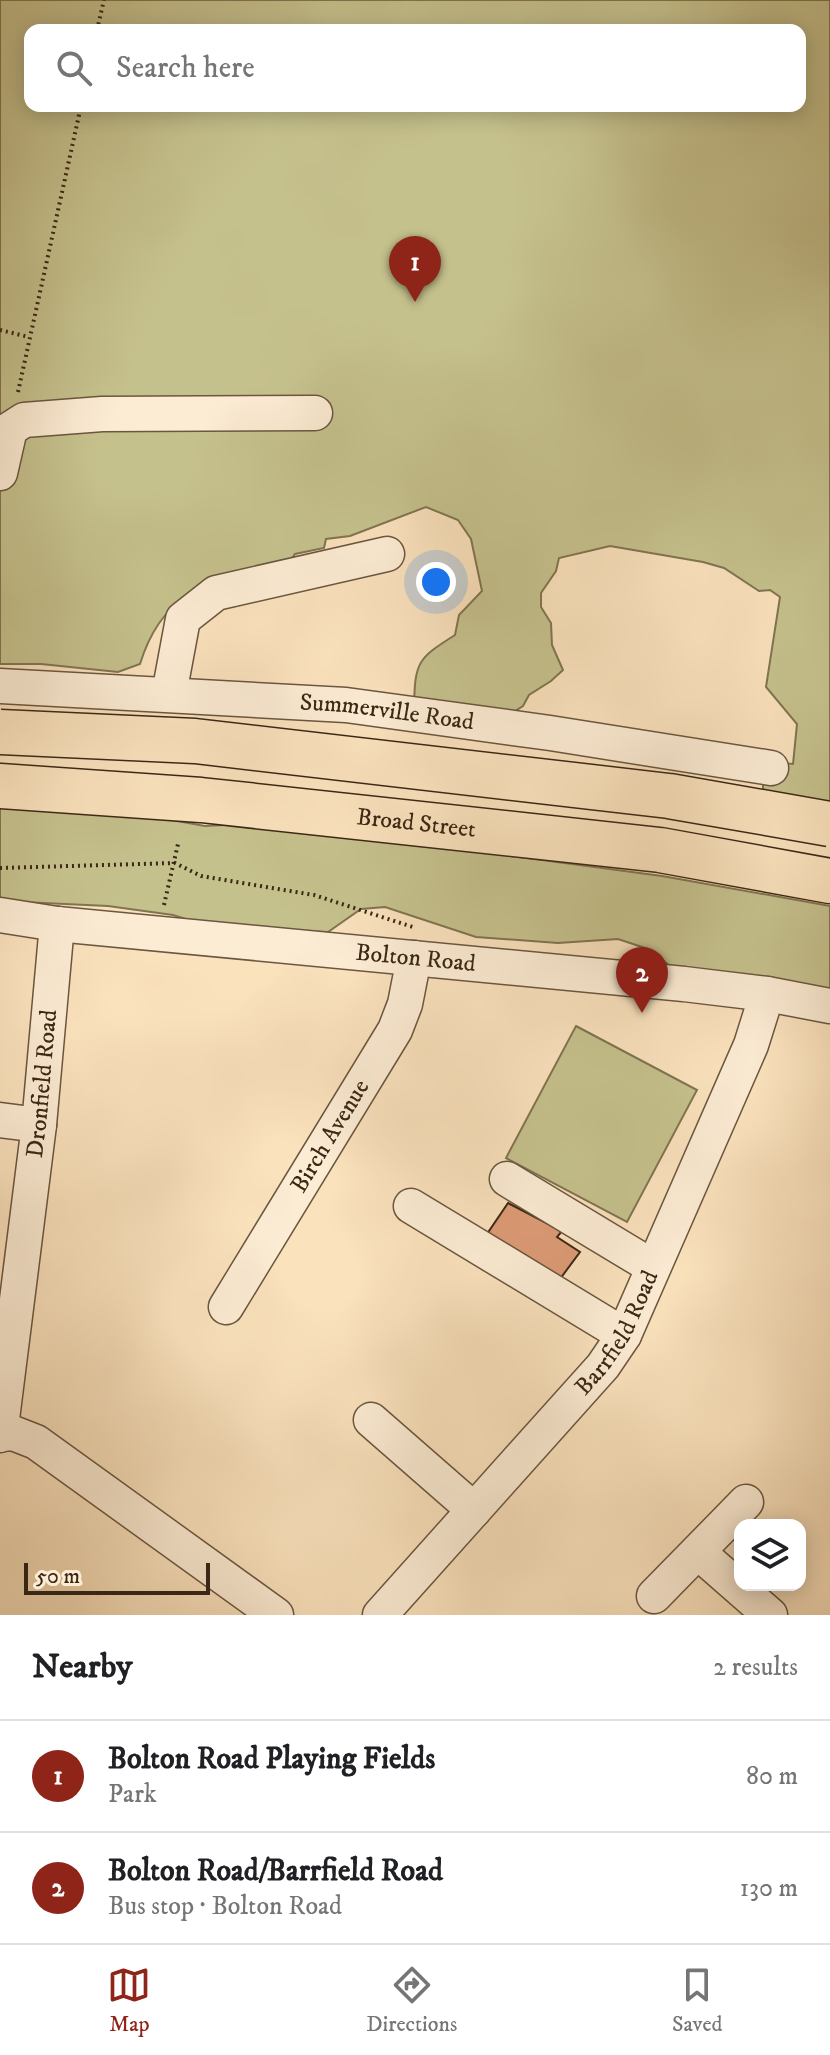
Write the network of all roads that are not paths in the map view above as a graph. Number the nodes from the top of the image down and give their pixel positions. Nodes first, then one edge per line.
1 (315, 413) dead end
2 (0, 473) edge
3 (387, 554) dead end
4 (0, 686) edge
5 (169, 694) junction
6 (0, 732) edge
7 (771, 768) dead end
8 (0, 786) edge
9 (830, 824) edge
10 (830, 881) edge
11 (0, 915) edge
12 (57, 924) junction
13 (417, 944) junction
14 (767, 994) junction
15 (830, 1006) edge
16 (0, 1120) edge
17 (39, 1125) junction
18 (507, 1179) dead end
19 (411, 1206) dead end
20 (653, 1267) junction
21 (226, 1307) dead end
22 (624, 1335) junction
23 (371, 1420) dead end
24 (0, 1435) edge
25 (746, 1502) dead end
26 (474, 1510) junction
27 (698, 1552) junction
28 (654, 1596) dead end
29 (276, 1615) edge
30 (380, 1615) edge
31 (770, 1615) edge

1 - 2 street
3 - 5 street
4 - 5 street, Summerville Road
5 - 7 street, Summerville Road
6 - 9 highway, bridge
8 - 10 highway, Broad Street
11 - 12 street, Bolton Road
12 - 13 street, Bolton Road
12 - 17 street, Dronfield Road
13 - 14 street, Bolton Road
13 - 21 street, Birch Avenue
14 - 15 street, Bolton Road
14 - 20 street, Barrfield Road
16 - 17 street
17 - 24 street, Dronfield Road
18 - 20 street
19 - 22 street
20 - 22 street, Barrfield Road
22 - 26 street, Barrfield Road
23 - 26 street
24 - 29 street
25 - 27 street
26 - 30 street, Barrfield Road
27 - 28 street
27 - 31 street

